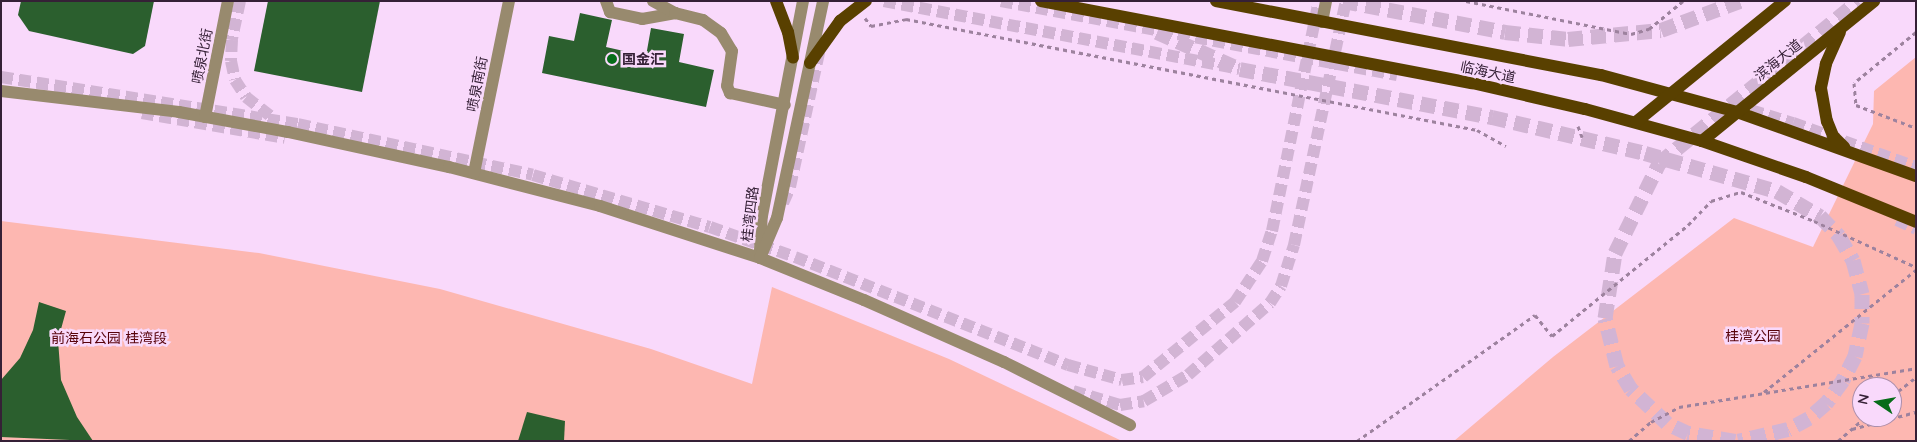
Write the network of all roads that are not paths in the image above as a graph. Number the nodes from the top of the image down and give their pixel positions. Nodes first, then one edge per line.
1 (228, 1) edge
2 (509, 1) edge
3 (606, 1) edge
4 (653, 1) edge
5 (776, 1) edge
6 (803, 1) edge
7 (823, 1) edge
8 (866, 1) edge
9 (1041, 1) edge
10 (1216, 1) edge
11 (1326, 1) edge
12 (1785, 1) edge
13 (1874, 1) edge
14 (675, 13) junction
15 (1322, 22) junction
16 (1844, 26) junction
17 (793, 58) junction
18 (810, 63) junction
19 (1, 91) edge
20 (1671, 93) junction
21 (785, 105) junction
22 (1736, 112) junction
23 (205, 117) junction
24 (1636, 122) junction
25 (1702, 141) junction
26 (1846, 148) junction
27 (474, 173) junction
28 (1916, 176) edge
29 (1916, 222) edge
30 (760, 258) junction
31 (1130, 424) dead end

1 - 23 street, 喷泉北街
2 - 27 street, 喷泉南街
3 - 14 street
4 - 14 street
5 - 17 main road
6 - 17 street, 桂湾四路
7 - 18 street, 桂湾四路
8 - 18 main road
9 - 24 main road, 临海大道
10 - 15 main road, 临海大道
11 - 15 street
12 - 20 main road
13 - 16 main road, 滨海大道
14 - 21 street
15 - 20 main road, 临海大道
16 - 22 main road, 滨海大道
16 - 26 main road
17 - 21 street, 桂湾四路
18 - 30 street, 桂湾四路
19 - 23 street
20 - 22 main road, 临海大道
20 - 24 main road
21 - 30 street, 桂湾四路
22 - 25 main road, 滨海大道
22 - 26 main road, 临海大道
23 - 27 street
24 - 25 main road, 临海大道
25 - 29 main road, 临海大道
26 - 28 main road, 临海大道
27 - 30 street
30 - 31 street

